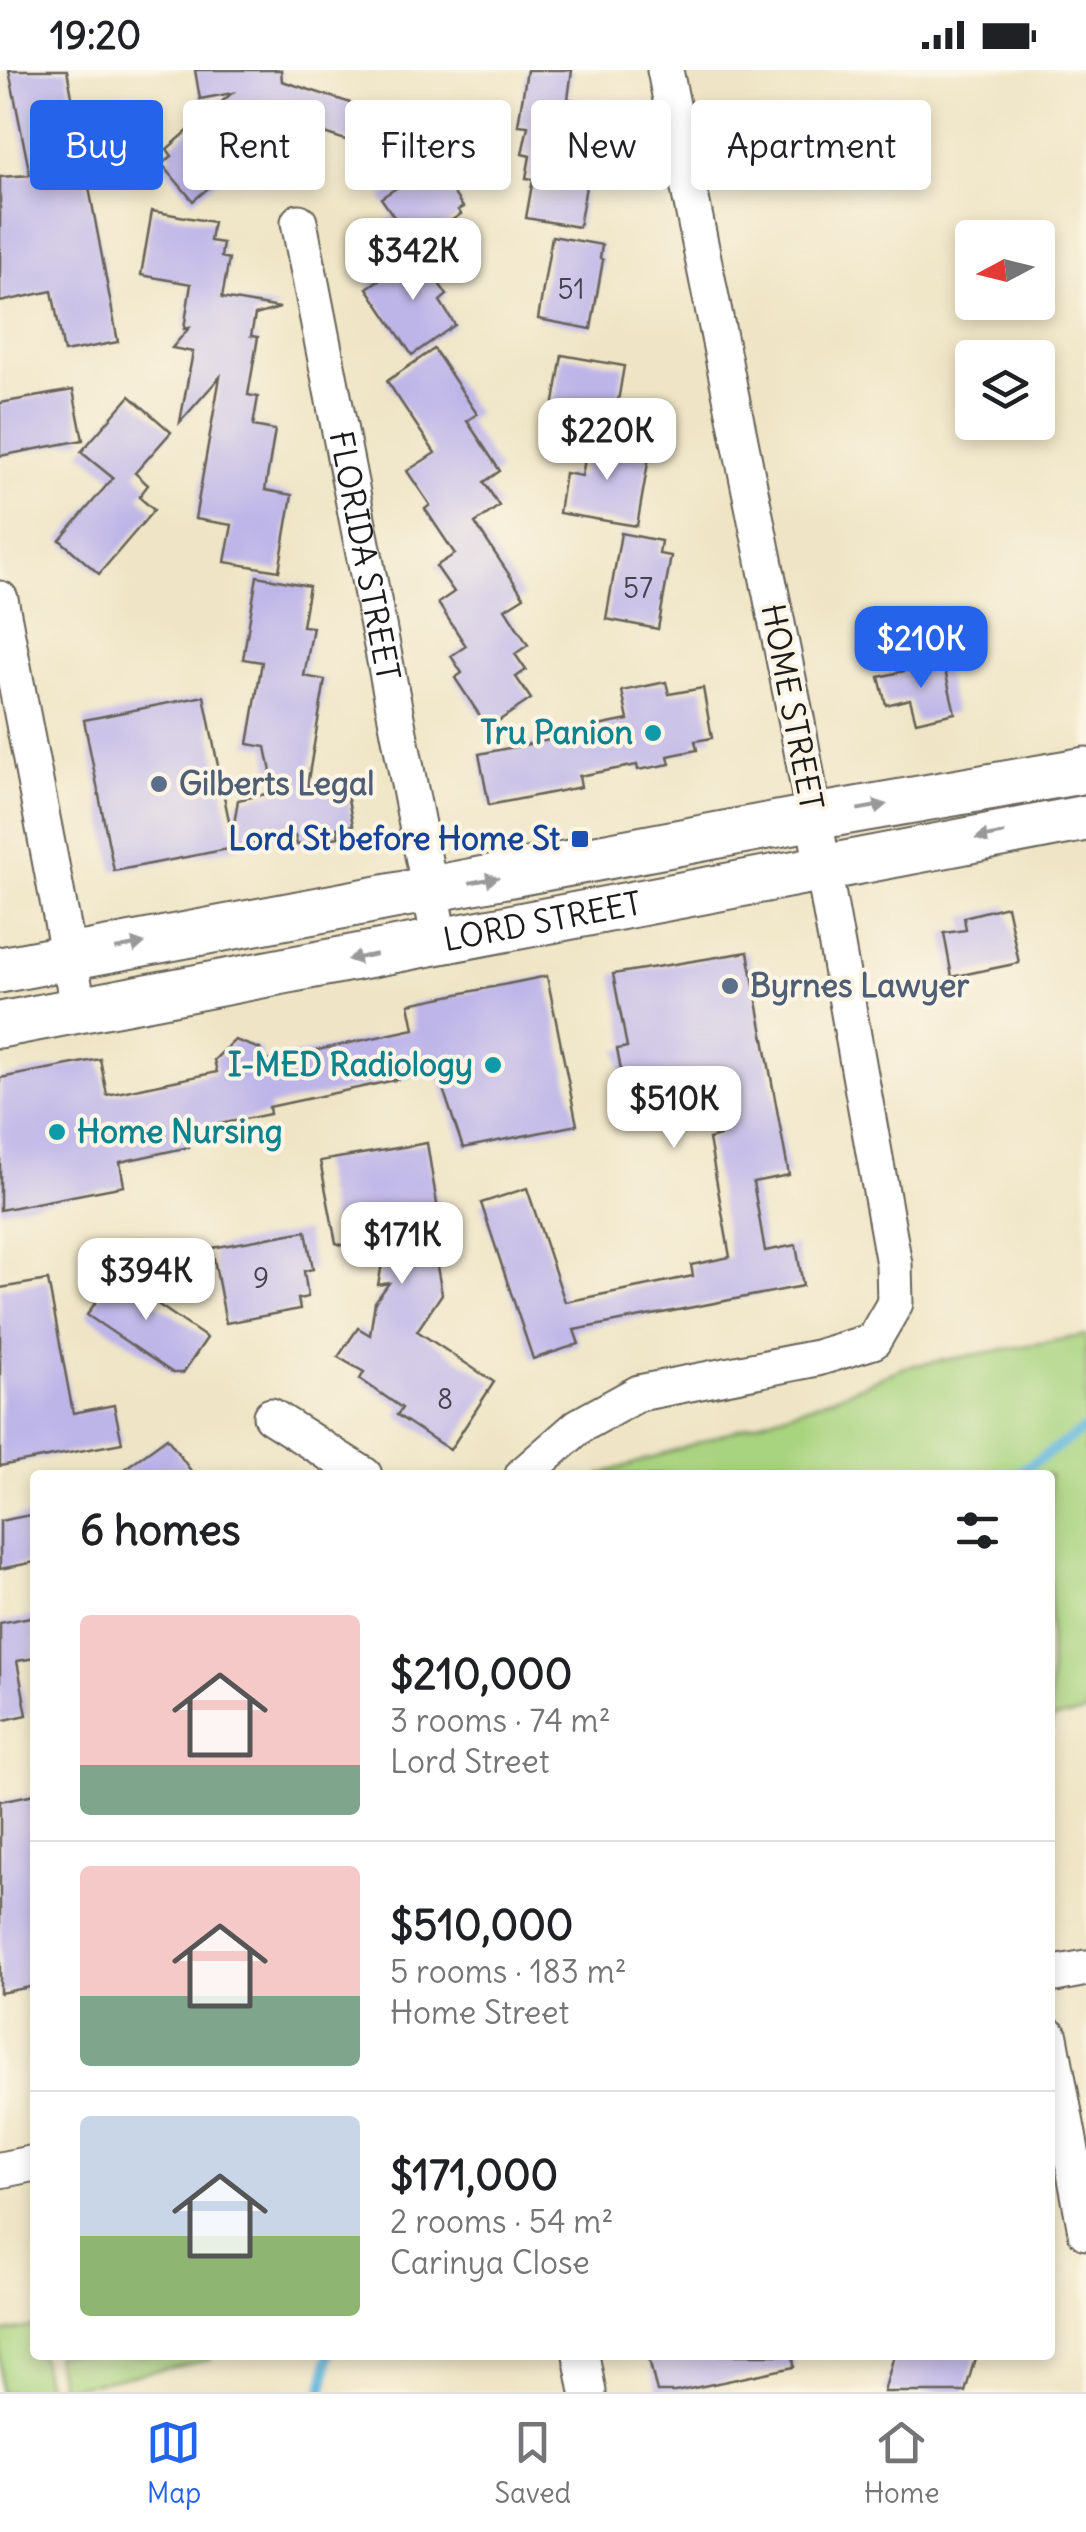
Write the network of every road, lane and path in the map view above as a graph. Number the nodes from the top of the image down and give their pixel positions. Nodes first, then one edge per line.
1 (665, 70) edge
2 (299, 222) dead end
3 (0, 599) edge
4 (1086, 770) edge
5 (814, 817) junction
6 (1086, 818) edge
7 (824, 867) junction
8 (430, 890) junction
9 (440, 942) junction
10 (68, 957) junction
11 (0, 970) edge
12 (79, 1010) junction
13 (0, 1025) edge
14 (271, 1416) dead end
15 (356, 1470) edge
16 (529, 1470) edge
17 (1086, 1968) edge
18 (1055, 1974) edge
19 (1055, 2064) edge
20 (30, 2164) edge
21 (0, 2170) edge
22 (1086, 2232) edge
23 (582, 2360) edge
24 (588, 2392) edge

1 - 5 street, HOME STREET
2 - 8 street, FLORIDA STREET
3 - 10 street
5 -> 4 main road, LORD STREET
5 - 7 street, HOME STREET
8 -> 5 main road, LORD STREET
6 -> 7 main road, LORD STREET
7 - 9 main road, LORD STREET
7 - 16 street, HOME STREET
8 - 9 street, FLORIDA STREET
10 -> 8 main road, LORD STREET
9 -> 12 main road, LORD STREET
10 - 11 main road, LORD STREET
10 - 12 street
12 - 13 main road, LORD STREET
14 - 15 street
17 - 18 street
19 - 22 street
20 - 21 street
23 - 24 street

